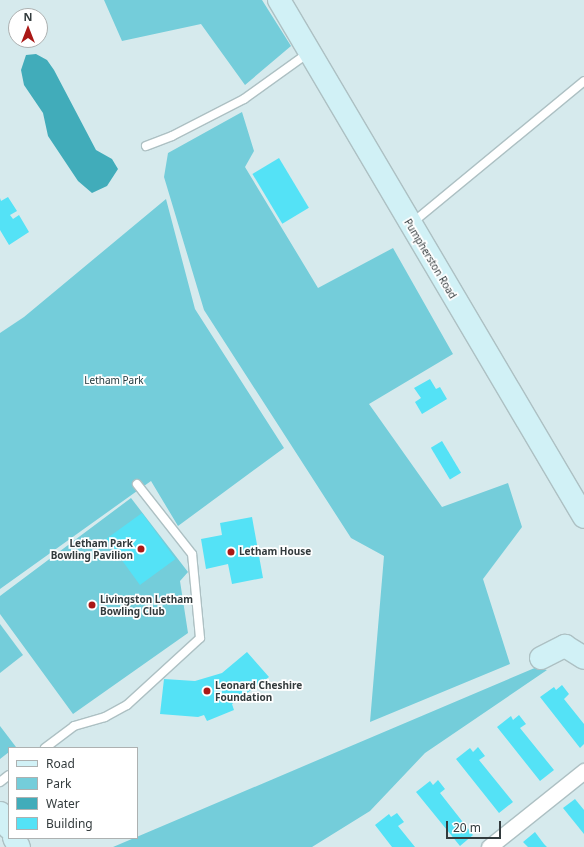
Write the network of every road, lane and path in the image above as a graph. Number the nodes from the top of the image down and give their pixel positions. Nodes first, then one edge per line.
1 (278, 0) edge
2 (311, 51) junction
3 (584, 81) edge
4 (146, 146) dead end
5 (410, 225) junction
6 (136, 484) dead end
7 (584, 518) edge
8 (541, 658) dead end
9 (584, 658) edge
10 (46, 747) edge
11 (584, 771) edge
12 (8, 776) edge
13 (0, 782) edge
14 (0, 813) edge
15 (8, 826) edge
16 (489, 847) edge

1 - 2 main road, Pumpherston Road
2 - 4 lane
2 - 5 main road, Pumpherston Road
3 - 5 lane
5 - 7 main road, Pumpherston Road
6 - 10 lane
8 - 9 main road
11 - 16 street
12 - 13 lane
14 - 15 main road

